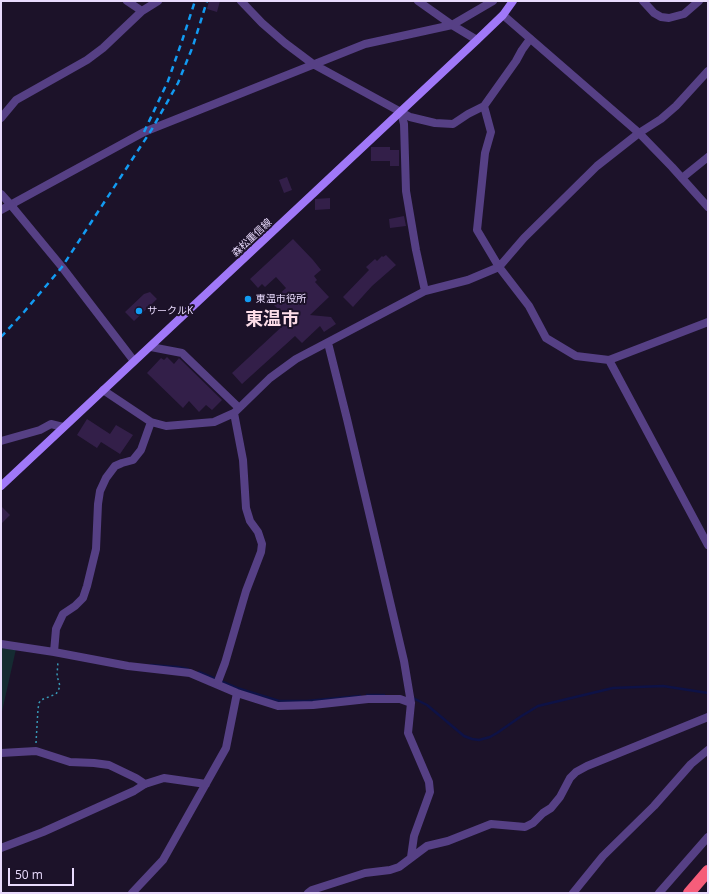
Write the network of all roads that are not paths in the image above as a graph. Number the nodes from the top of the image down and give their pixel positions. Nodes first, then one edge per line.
1 (127, 1) edge
2 (158, 1) edge
3 (241, 1) edge
4 (493, 1) edge
5 (513, 1) edge
6 (643, 1) edge
7 (699, 1) edge
8 (421, 2) edge
9 (142, 11) junction
10 (503, 15) junction
11 (452, 25) junction
12 (530, 39) junction
13 (477, 40) junction
14 (313, 64) junction
15 (708, 71) edge
16 (484, 106) junction
17 (401, 112) junction
18 (1, 118) edge
19 (639, 133) junction
20 (708, 157) edge
21 (682, 178) junction
22 (1, 194) edge
23 (10, 204) junction
24 (708, 207) edge
25 (1, 210) edge
26 (499, 267) junction
27 (425, 292) junction
28 (708, 322) edge
29 (328, 343) junction
30 (151, 347) junction
31 (609, 360) junction
32 (134, 361) junction
33 (102, 390) junction
34 (236, 410) junction
35 (151, 422) junction
36 (63, 427) junction
37 (1, 441) edge
38 (1, 486) edge
39 (708, 545) edge
40 (1, 644) edge
41 (57, 653) junction
42 (217, 684) junction
43 (237, 693) junction
44 (411, 703) junction
45 (708, 717) edge
46 (708, 750) edge
47 (1, 753) edge
48 (145, 784) junction
49 (206, 784) junction
50 (708, 837) edge
51 (1, 848) edge
52 (411, 857) junction
53 (708, 871) edge
54 (132, 893) edge
55 (308, 893) edge
56 (573, 893) edge
57 (659, 893) edge
58 (688, 893) edge

1 - 9 street
2 - 9 street
3 - 14 street
4 - 11 street
5 - 10 main road, 森松重信線
6 - 7 street
8 - 11 street
9 - 18 street
10 - 12 street
10 - 13 main road, 森松重信線
11 - 13 street
11 - 14 street
12 - 16 street
12 - 19 street
13 - 17 main road, 森松重信線
14 - 17 street
14 - 23 street
15 - 19 street
16 - 17 street
16 - 26 street
17 - 27 street
17 - 30 main road, 森松重信線
19 - 21 street
19 - 26 street
20 - 21 street
21 - 24 street
22 - 23 street
23 - 25 street
23 - 32 street
26 - 27 street
26 - 31 street
27 - 29 street
28 - 31 street
29 - 34 street
29 - 44 street
30 - 32 main road, 森松重信線
30 - 34 street
31 - 39 street
32 - 33 main road, 森松重信線
33 - 35 street
33 - 36 main road, 森松重信線
34 - 35 street
34 - 42 street
35 - 41 street
36 - 37 street
36 - 38 main road, 森松重信線
40 - 41 street
41 - 42 street
42 - 43 street
43 - 44 street
43 - 49 street
44 - 52 street
45 - 52 street
46 - 56 street
47 - 48 street
48 - 49 street
48 - 51 street
49 - 54 street
50 - 57 street
52 - 55 street
53 - 58 highway

